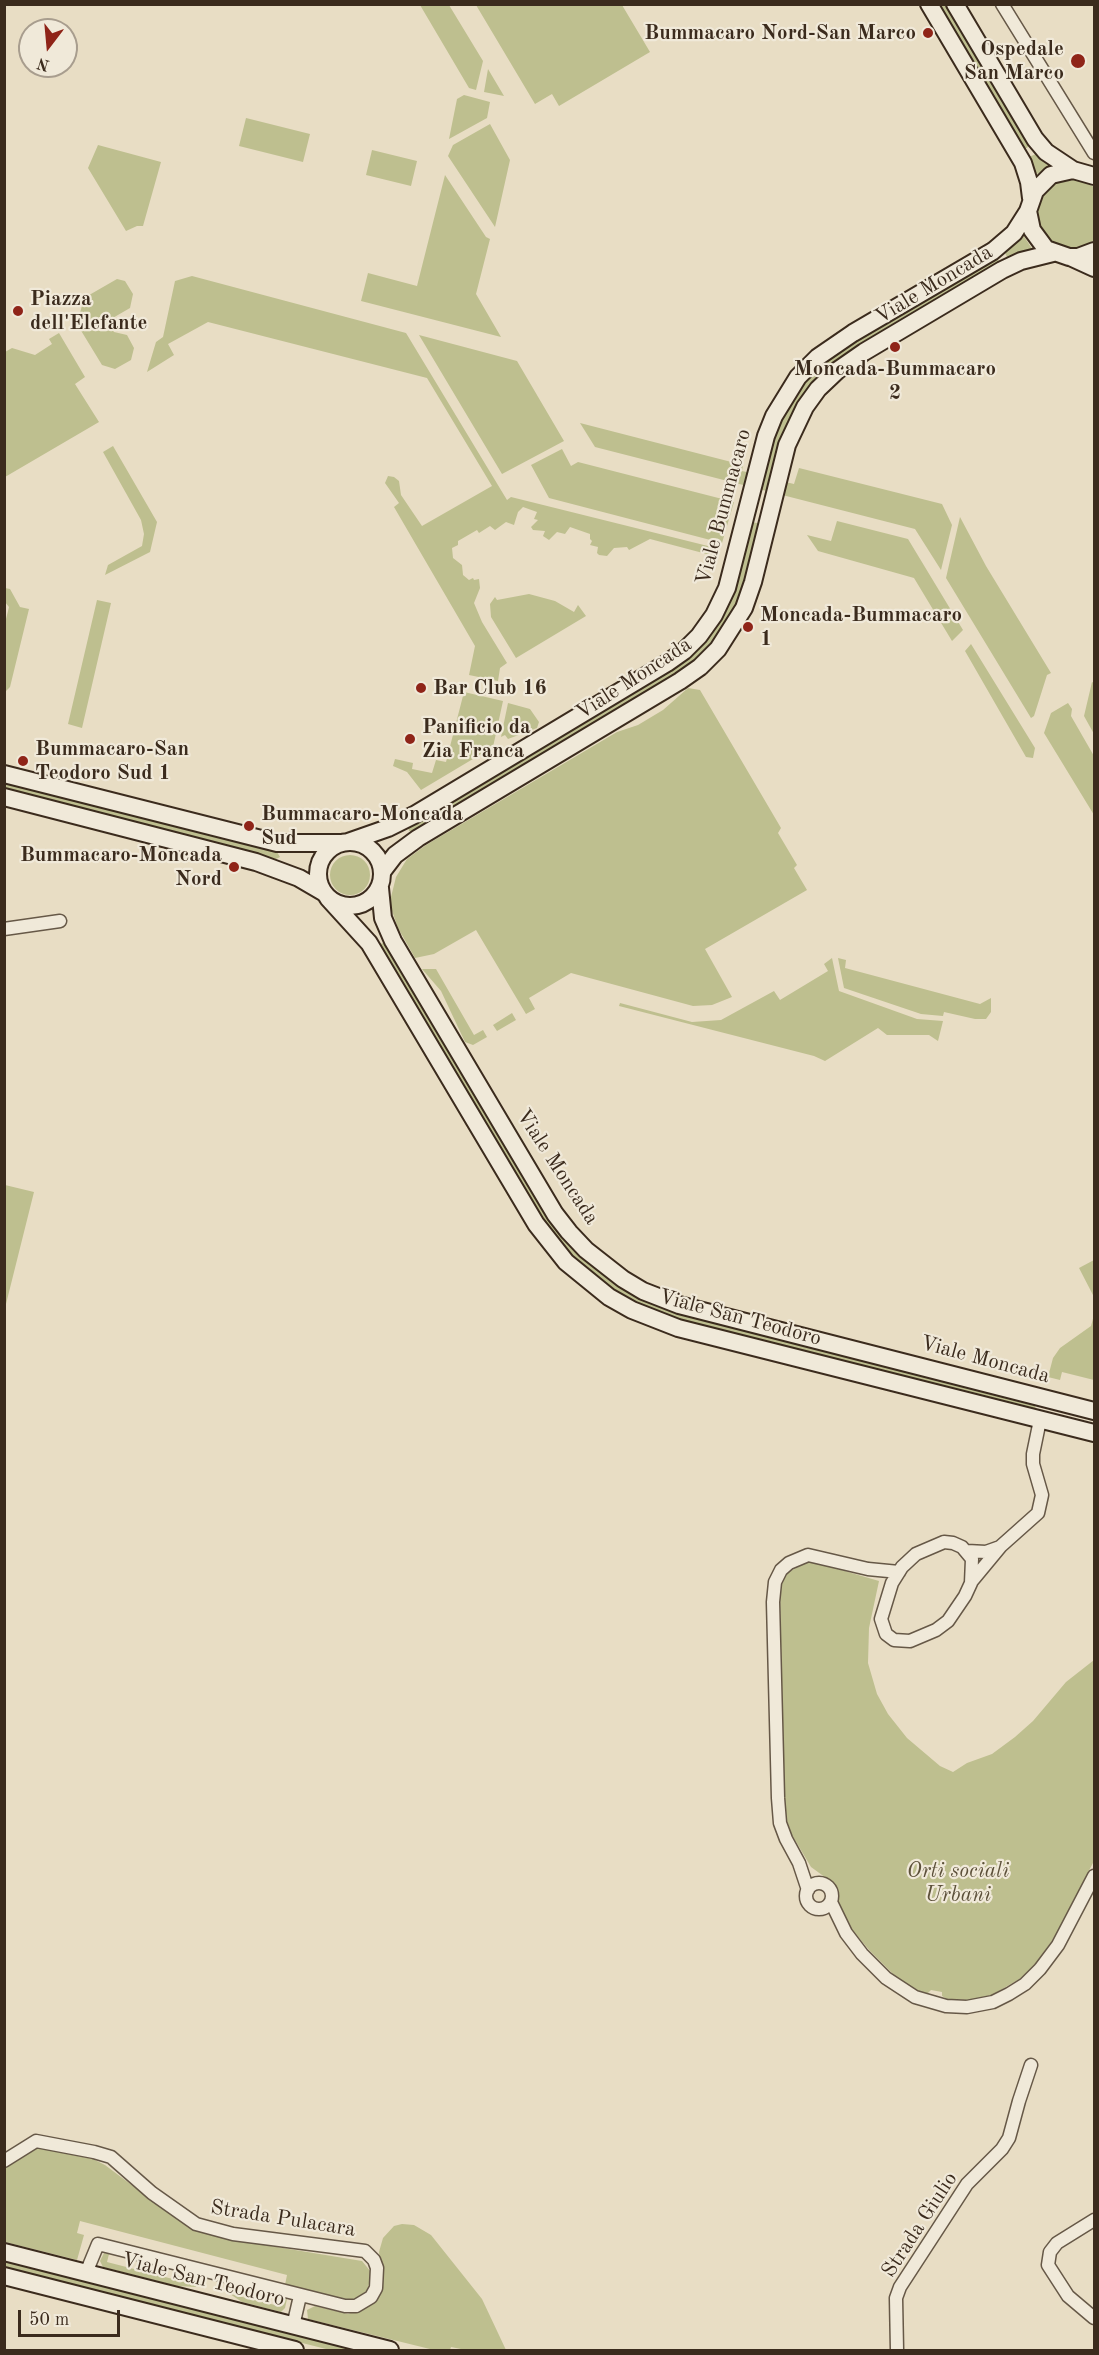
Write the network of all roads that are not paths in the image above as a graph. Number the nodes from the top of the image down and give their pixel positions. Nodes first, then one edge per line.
1 (929, 4) edge
2 (956, 4) edge
3 (1002, 4) edge
4 (1095, 153) edge
5 (1073, 170) junction
6 (1095, 176) edge
7 (1030, 205) junction
8 (1095, 251) edge
9 (1061, 255) junction
10 (1095, 268) edge
11 (4, 774) edge
12 (4, 797) edge
13 (403, 820) junction
14 (418, 838) junction
15 (277, 843) junction
16 (344, 843) junction
17 (277, 868) junction
18 (381, 880) junction
19 (325, 895) junction
20 (60, 921) dead end
21 (4, 929) edge
22 (393, 941) junction
23 (373, 950) junction
24 (1045, 1399) junction
25 (1093, 1411) edge
26 (1040, 1420) junction
27 (1091, 1433) edge
28 (1001, 1546) junction
29 (967, 1551) junction
30 (868, 1569) junction
31 (899, 1572) junction
32 (970, 1583) junction
33 (890, 1590) junction
34 (799, 1863) junction
35 (1095, 1876) edge
36 (825, 1885) junction
37 (808, 1890) junction
38 (825, 1906) junction
39 (1031, 2065) dead end
40 (4, 2161) edge
41 (1095, 2220) edge
42 (4, 2252) edge
43 (86, 2273) junction
44 (4, 2276) edge
45 (300, 2296) junction
46 (1095, 2318) edge
47 (292, 2326) junction
48 (296, 2350) edge
49 (390, 2350) edge
50 (897, 2350) edge

1 - 7 main road
2 - 5 main road
3 - 4 street
5 - 6 main road
5 - 7 main road, Viale Bummacaro
7 - 9 main road
7 - 13 main road, Viale Bummacaro
8 - 9 main road, Viale Moncada
9 - 10 main road
9 - 14 main road, Viale Moncada
11 - 15 main road, Viale Bummacaro
12 - 17 main road, Viale San Teodoro
13 - 14 main road
13 - 16 main road, Viale Bummacaro
14 - 18 main road, Viale Moncada
15 - 16 main road, Viale Bummacaro
15 - 17 main road
16 - 18 main road
16 - 19 main road
17 - 19 main road, Viale San Teodoro
18 - 19 main road
18 - 22 main road, Viale Moncada
19 - 23 main road, Viale San Teodoro
20 - 21 street
22 - 23 main road
22 - 24 main road, Viale Moncada
23 - 26 main road, Viale San Teodoro
24 - 25 main road, Viale Moncada
24 - 26 main road
25 - 27 main road
26 - 27 main road, Viale San Teodoro
26 - 28 street
28 - 29 street
28 - 32 street
29 - 31 street
29 - 32 street
30 - 31 street
30 - 33 street
30 - 34 street
31 - 33 street
32 - 33 street
34 - 36 street
34 - 37 street
35 - 38 street
36 - 37 street
36 - 38 street
37 - 38 street
39 - 50 street, Strada Giulio
40 - 45 street, Strada Pulacara
41 - 46 street
42 - 43 main road, Viale San Teodoro
43 - 45 street, Strada Pulacara
43 - 47 main road, Viale San Teodoro
44 - 48 main road
45 - 47 street
47 - 49 main road, Viale San Teodoro

